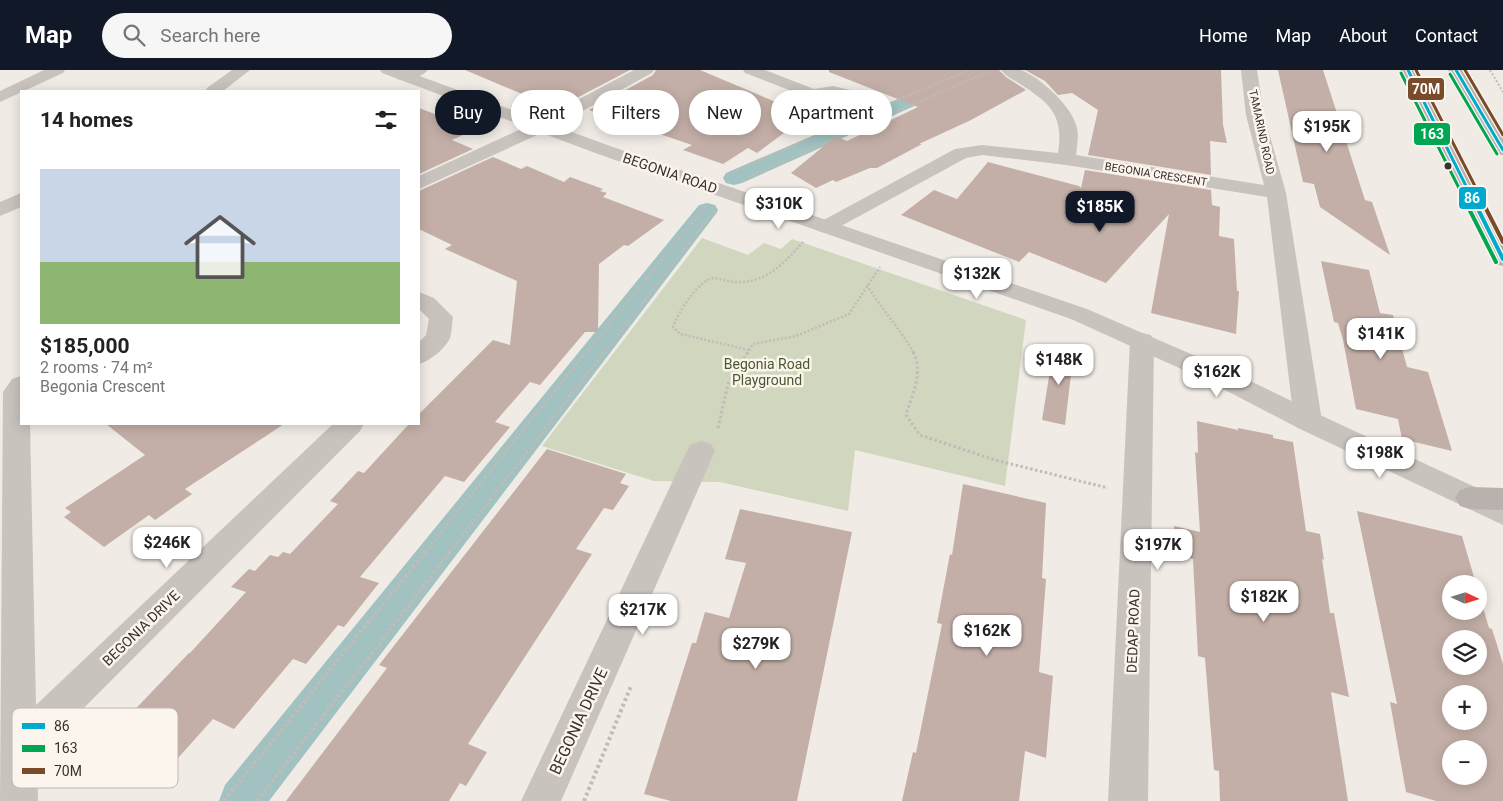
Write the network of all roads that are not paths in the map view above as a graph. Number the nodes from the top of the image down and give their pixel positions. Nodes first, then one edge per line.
1 (57, 70) edge
2 (242, 70) edge
3 (420, 70) edge
4 (646, 70) edge
5 (751, 70) edge
6 (1009, 70) edge
7 (1249, 70) edge
8 (1408, 70) edge
9 (1456, 70) edge
10 (396, 73) edge
11 (214, 90) edge
12 (803, 90) edge
13 (0, 97) edge
14 (583, 104) edge
15 (511, 117) edge
16 (525, 135) edge
17 (560, 135) edge
18 (1503, 150) edge
19 (1066, 160) junction
20 (420, 183) edge
21 (1276, 193) junction
22 (20, 200) edge
23 (0, 210) edge
24 (825, 227) junction
25 (1503, 259) edge
26 (420, 300) edge
27 (1142, 341) junction
28 (420, 355) edge
29 (20, 386) edge
30 (1308, 421) junction
31 (349, 425) edge
32 (710, 439) road end
33 (1470, 498) junction
34 (1503, 499) edge
35 (1503, 513) edge
36 (18, 708) edge
37 (58, 708) edge
38 (18, 788) edge
39 (18, 801) edge
40 (541, 801) edge
41 (1128, 801) edge

1 - 13 street
2 - 11 street
3 - 10 street
4 - 14 street
5 - 12 street
6 - 19 street
7 - 21 street, TAMARIND ROAD
8 - 25 main road
9 - 18 main road
10 - 15 street, BEGONIA ROAD
16 - 20 street
17 - 24 street, BEGONIA ROAD
19 - 21 street, BEGONIA CRESCENT
19 - 24 street, BEGONIA CRESCENT
21 - 30 street
22 - 23 street
24 - 27 street, BEGONIA ROAD
26 - 28 street
27 - 30 street, BEGONIA ROAD
27 - 41 street, DEDAP ROAD
29 - 36 street
30 - 33 street, BEGONIA ROAD
31 - 37 street, BEGONIA DRIVE
32 - 40 street, BEGONIA DRIVE
33 - 34 main road
33 - 35 street, BEGONIA ROAD
38 - 39 street

